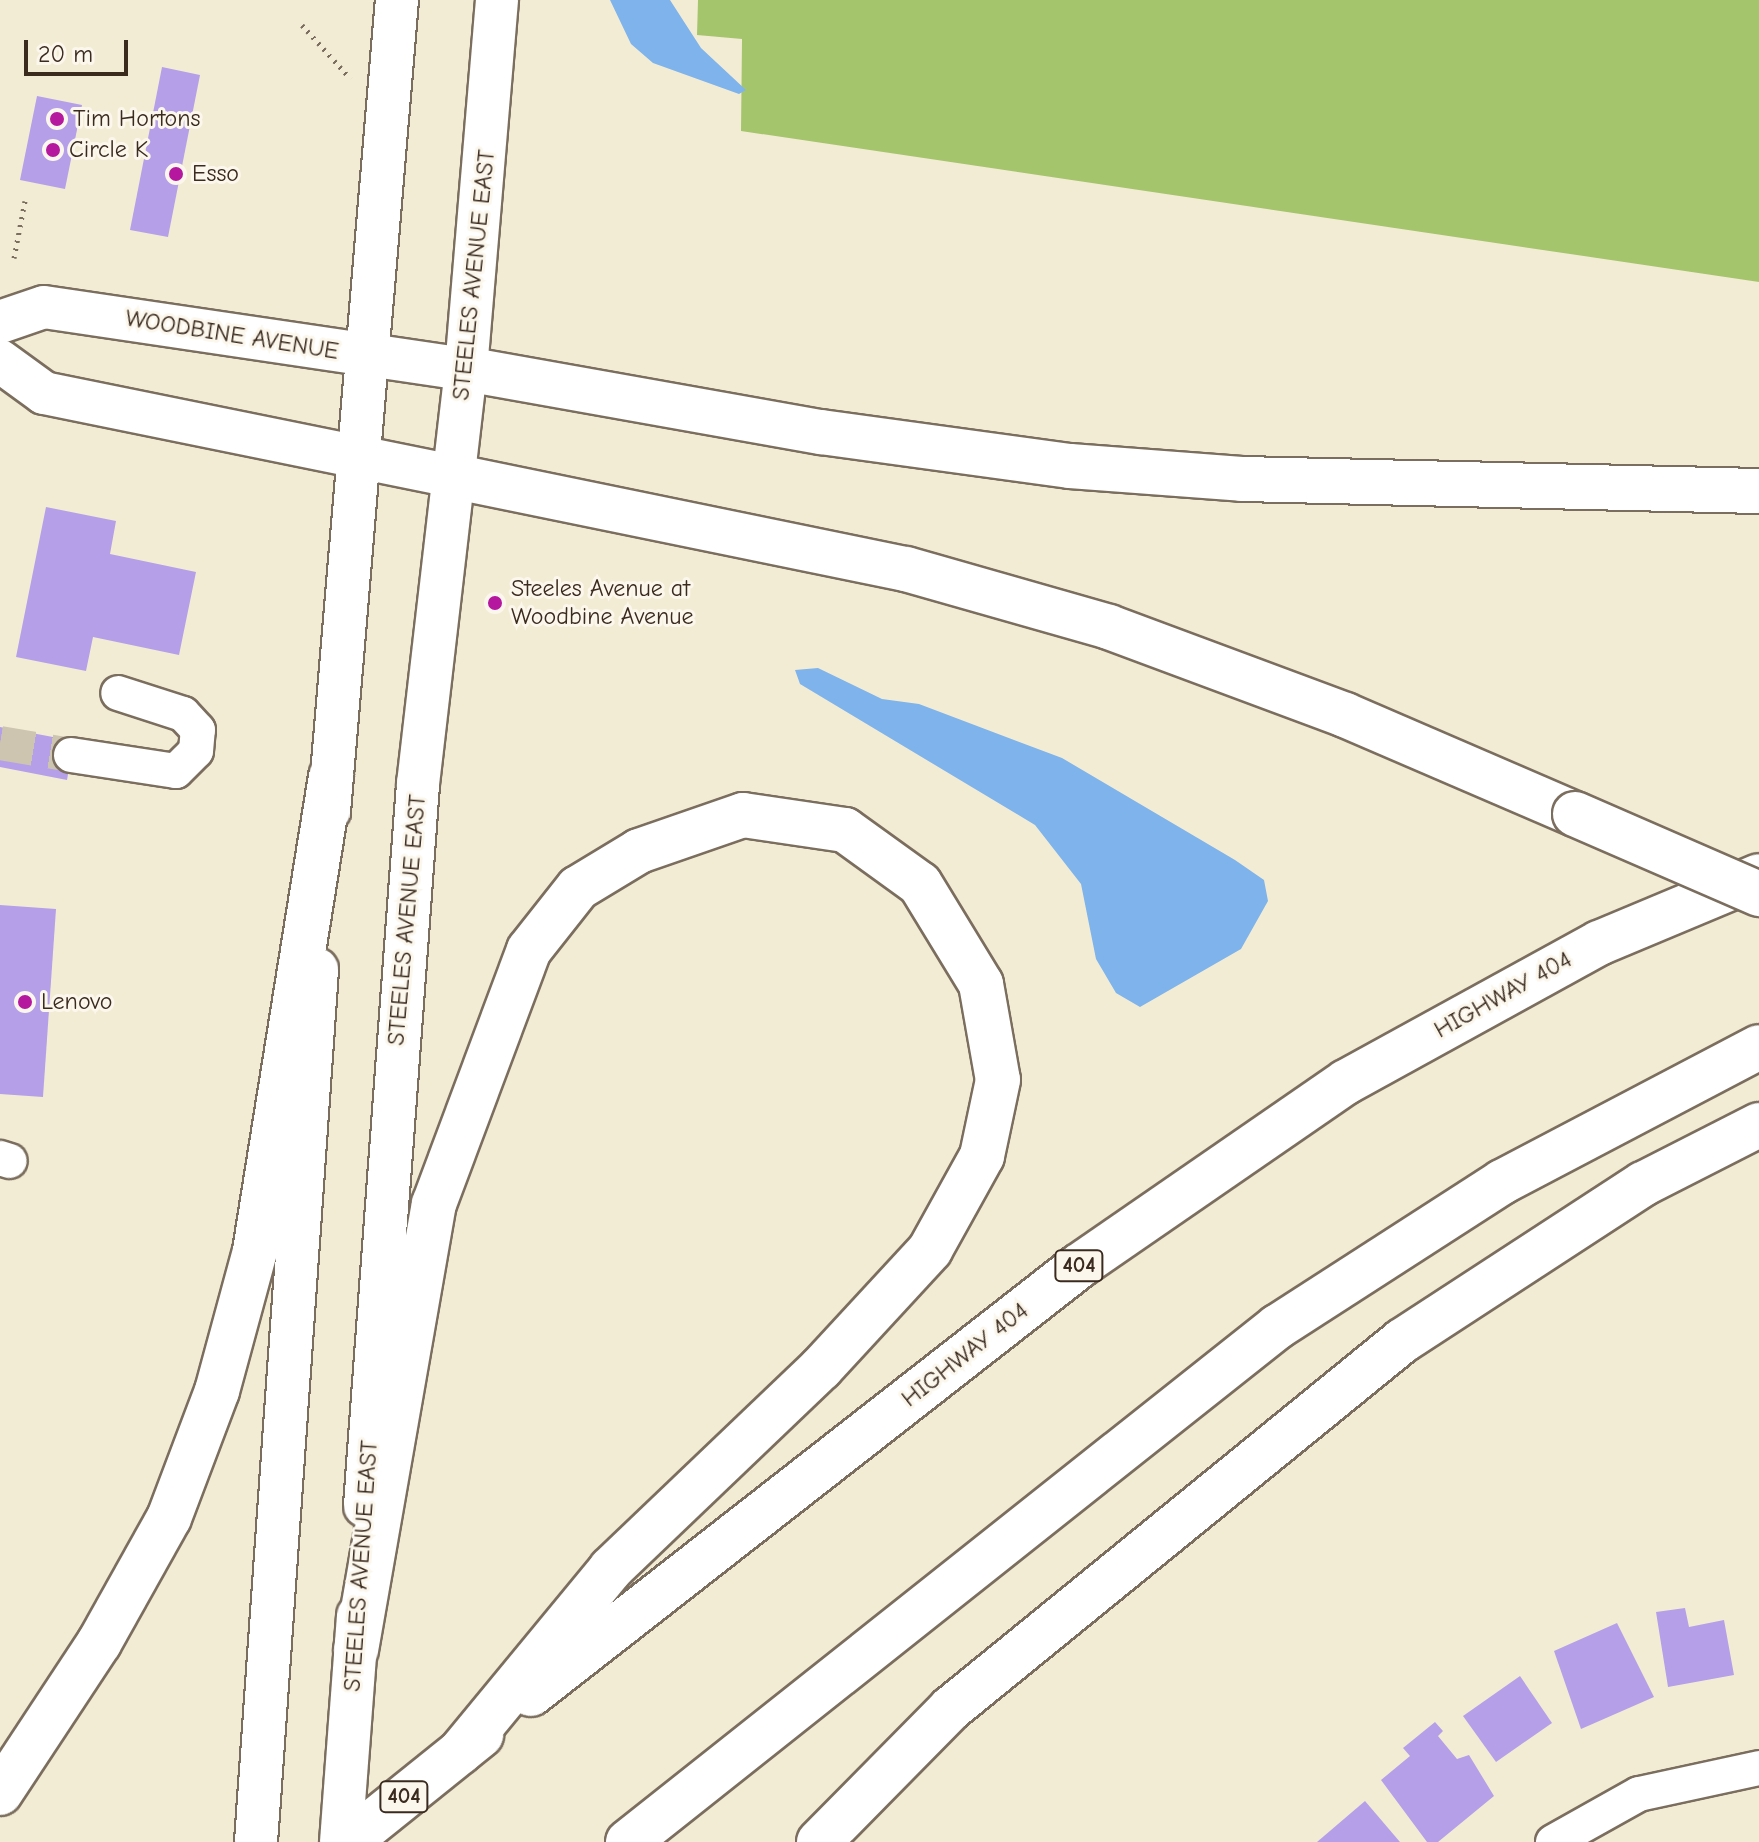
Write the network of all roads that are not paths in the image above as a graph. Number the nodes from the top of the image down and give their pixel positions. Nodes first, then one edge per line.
1 (397, 0) edge
2 (497, 0) edge
3 (0, 322) edge
4 (367, 356) junction
5 (0, 361) edge
6 (466, 369) junction
7 (359, 458) junction
8 (452, 476) junction
9 (1759, 491) edge
10 (118, 693) dead end
11 (71, 755) tunnel mouth
12 (331, 776) junction
13 (1759, 876) edge
14 (1759, 894) edge
15 (1759, 1047) edge
16 (1759, 1125) edge
17 (356, 1650) junction
18 (460, 1752) junction
19 (1759, 1768) edge
20 (0, 1793) edge
21 (256, 1842) edge
22 (341, 1842) edge
23 (348, 1842) edge
24 (628, 1842) edge
25 (819, 1842) edge
26 (1553, 1842) edge

1 - 4 main road
2 - 6 main road, STEELES AVENUE EAST
3 - 4 main road, WOODBINE AVENUE
4 - 6 main road, WOODBINE AVENUE
4 - 7 main road
5 - 7 main road
6 - 8 main road, STEELES AVENUE EAST
6 - 9 highway
7 - 8 main road
7 - 12 main road
8 - 14 highway, bridge
8 - 17 main road, STEELES AVENUE EAST
10 - 11 street
12 - 20 highway
12 - 21 main road
13 - 18 highway, HIGHWAY 404 / 404
15 - 24 highway
16 - 25 highway
17 - 18 highway
17 - 22 main road, STEELES AVENUE EAST
18 - 23 highway, HIGHWAY 404 / 404
19 - 26 street

